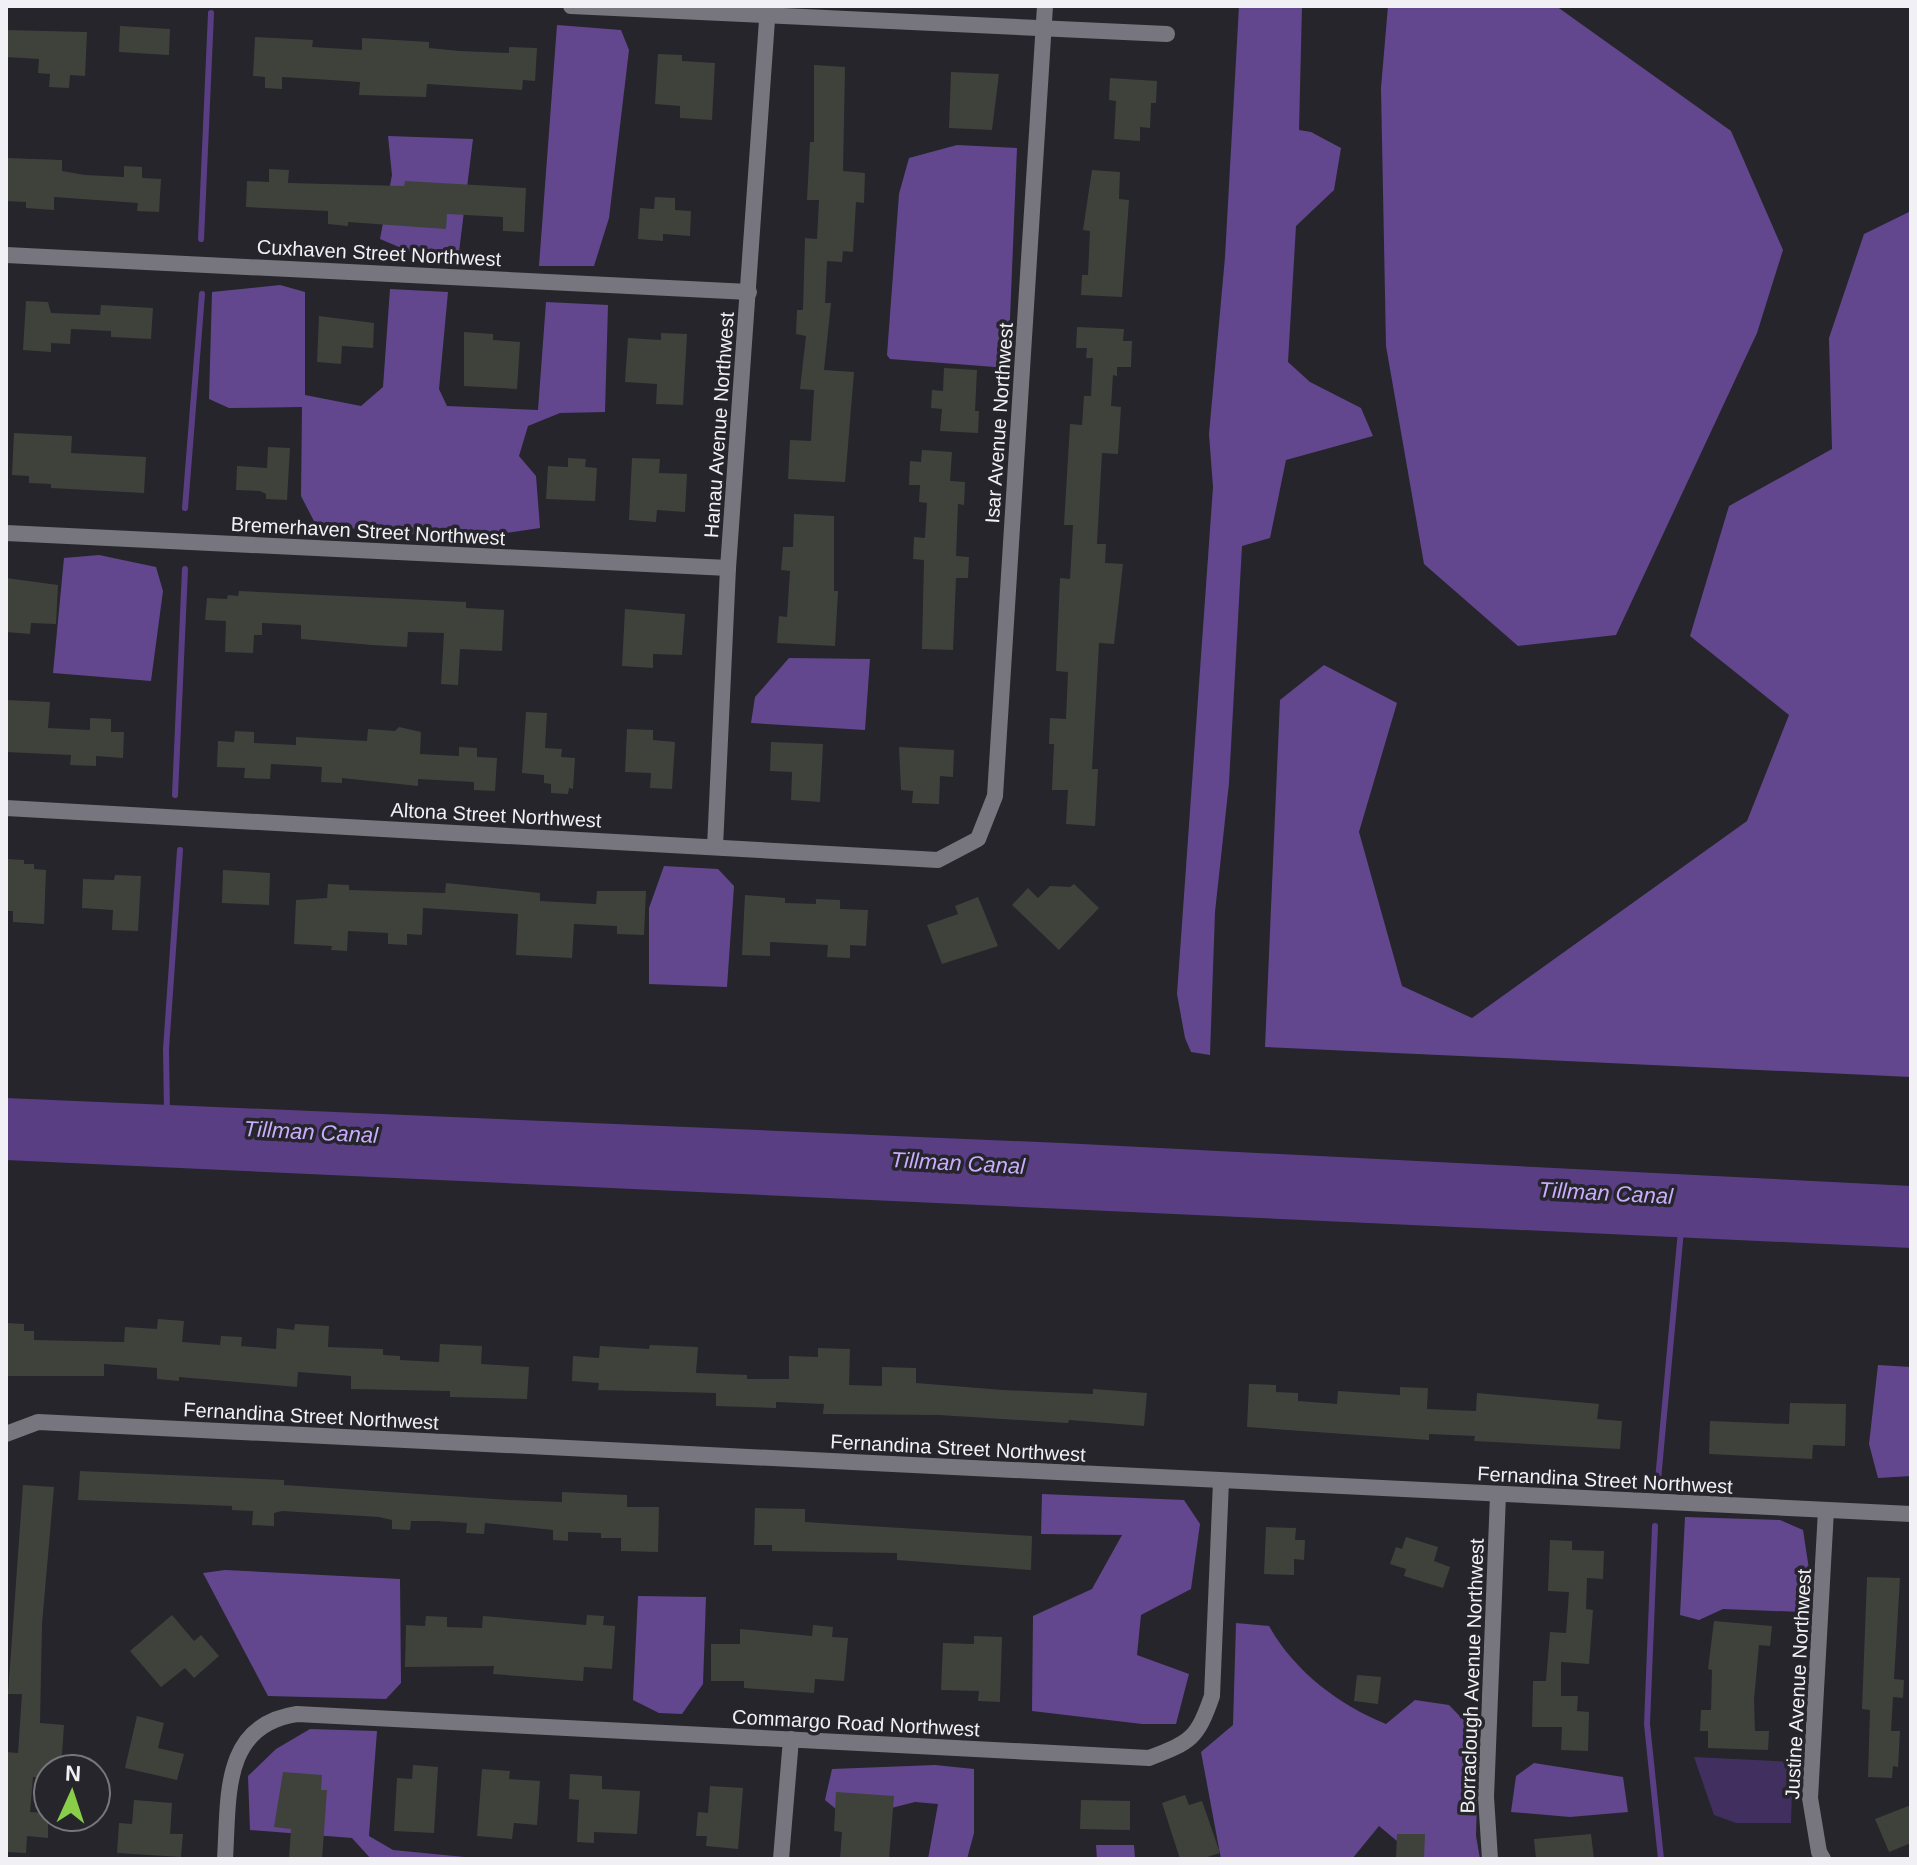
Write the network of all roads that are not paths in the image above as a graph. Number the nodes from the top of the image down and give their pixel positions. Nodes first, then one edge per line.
1 (571, 6) edge
2 (1045, 6) edge
3 (768, 12) edge
4 (1044, 28) junction
5 (1167, 34) dead end
6 (6, 255) edge
7 (749, 292) junction
8 (6, 533) edge
9 (728, 568) junction
10 (6, 808) edge
11 (978, 839) joint
12 (715, 847) junction
13 (6, 1434) edge
14 (1221, 1481) junction
15 (1498, 1495) junction
16 (1826, 1510) junction
17 (1911, 1514) edge
18 (791, 1739) junction
19 (225, 1859) edge
20 (781, 1859) edge
21 (1490, 1859) edge
22 (1823, 1859) edge

1 - 3 street
2 - 4 street, Isar Avenue Northwest
3 - 4 street
3 - 7 street, Hanau Avenue Northwest
4 - 5 street
4 - 11 street, Isar Avenue Northwest
6 - 7 street, Cuxhaven Street Northwest
7 - 9 street, Hanau Avenue Northwest
8 - 9 street, Bremerhaven Street Northwest
9 - 12 street, Hanau Avenue Northwest
10 - 12 street, Altona Street Northwest
11 - 12 street, Altona Street Northwest
13 - 14 street, Fernandina Street Northwest
14 - 15 street, Fernandina Street Northwest
14 - 18 street, Commargo Road Northwest
15 - 16 street, Fernandina Street Northwest
15 - 21 street, Borraclough Avenue Northwest
16 - 17 street, Fernandina Street Northwest
16 - 22 street, Justine Avenue Northwest
18 - 19 street, Commargo Road Northwest
18 - 20 street

